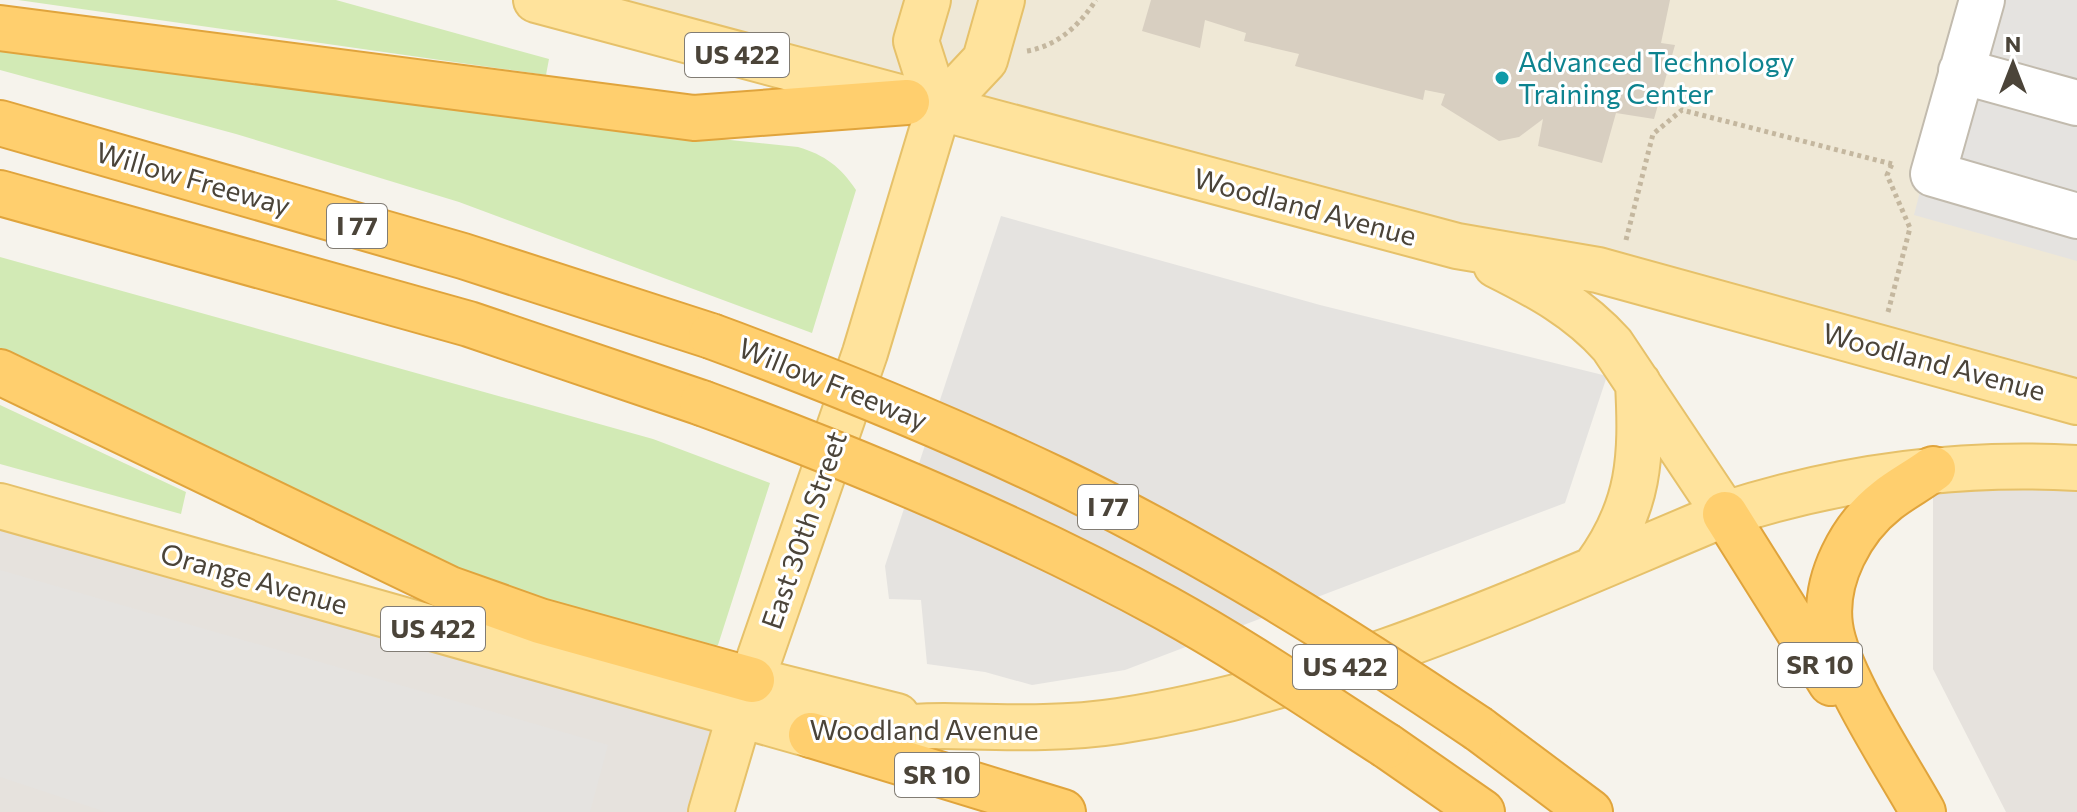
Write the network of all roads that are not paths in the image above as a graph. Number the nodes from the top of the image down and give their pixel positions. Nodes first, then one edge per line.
1 (536, 0) edge
2 (928, 0) edge
3 (1002, 0) edge
4 (1982, 0) edge
5 (0, 28) edge
6 (1961, 71) junction
7 (2077, 103) edge
8 (922, 106) junction
9 (0, 123) edge
10 (0, 193) edge
11 (2077, 216) edge
12 (1457, 246) junction
13 (0, 372) edge
14 (1638, 383) junction
15 (2077, 402) edge
16 (2077, 468) edge
17 (1933, 469) junction
18 (0, 506) edge
19 (1725, 514) junction
20 (1595, 568) junction
21 (746, 697) junction
22 (943, 726) junction
23 (811, 735) junction
24 (711, 812) edge
25 (1063, 812) edge
26 (1482, 812) edge
27 (1590, 812) edge
28 (1923, 812) edge

1 - 8 main road, Woodland Avenue / US 422
2 - 8 main road
3 - 8 main road, East 30th Street
4 - 6 lane
5 - 8 highway
6 - 7 lane
6 - 11 lane
8 - 12 main road, Woodland Avenue / US 422
8 - 21 main road, East 30th Street
9 - 27 highway, Willow Freeway / I 77, bridge
10 - 26 highway, I 77, bridge
12 - 14 main road, SR 10
12 - 15 main road, Woodland Avenue / US 422
13 - 21 highway
14 - 19 main road, SR 10
14 - 20 main road
16 - 17 main road, Woodland Avenue / US 422
17 - 19 main road, Woodland Avenue / US 422
17 - 28 highway
18 - 21 main road, Orange Avenue / US 422
19 - 20 main road, Woodland Avenue / US 422
19 - 28 highway, SR 10
20 - 22 main road, Woodland Avenue / US 422
21 - 22 main road
21 - 23 main road, Woodland Avenue / US 422
21 - 24 main road, East 30th Street
22 - 23 main road, Woodland Avenue / US 422
23 - 25 highway, SR 10

